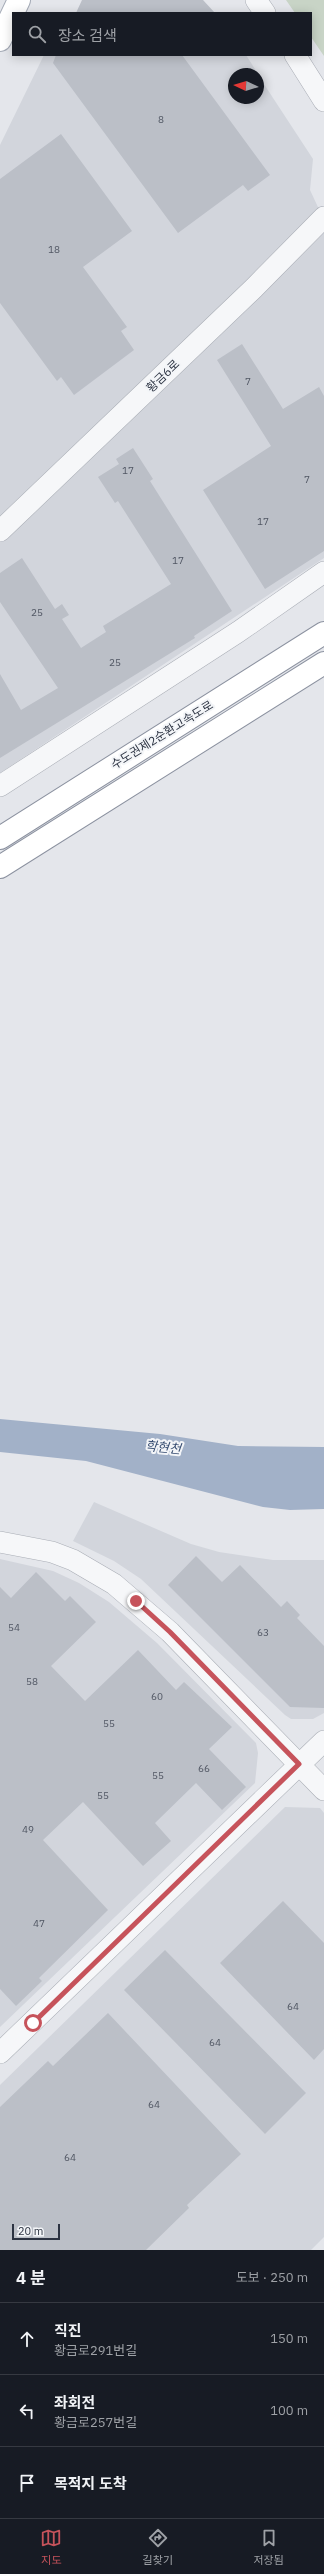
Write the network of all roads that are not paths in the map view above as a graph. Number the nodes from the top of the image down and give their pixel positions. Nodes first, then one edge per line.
1 (19, 0) edge
2 (256, 0) edge
3 (13, 12) edge
4 (264, 12) edge
5 (12, 15) edge
6 (0, 40) edge
7 (296, 56) edge
8 (324, 101) edge
9 (324, 217) edge
10 (0, 531) edge
11 (324, 572) edge
12 (324, 633) edge
13 (324, 663) edge
14 (0, 786) edge
15 (0, 838) edge
16 (0, 867) edge
17 (0, 1542) edge
18 (324, 1741) edge
19 (299, 1764) junction
20 (324, 1790) edge
21 (0, 2053) edge

1 - 3 main road
2 - 4 street
5 - 6 main road
7 - 8 street
9 - 10 street, 황금6로
11 - 14 street
12 - 15 main road, 수도권제2순환고속도로
13 - 16 main road, 수도권제2순환고속도로
17 - 19 street
18 - 19 street
19 - 20 street
19 - 21 street

